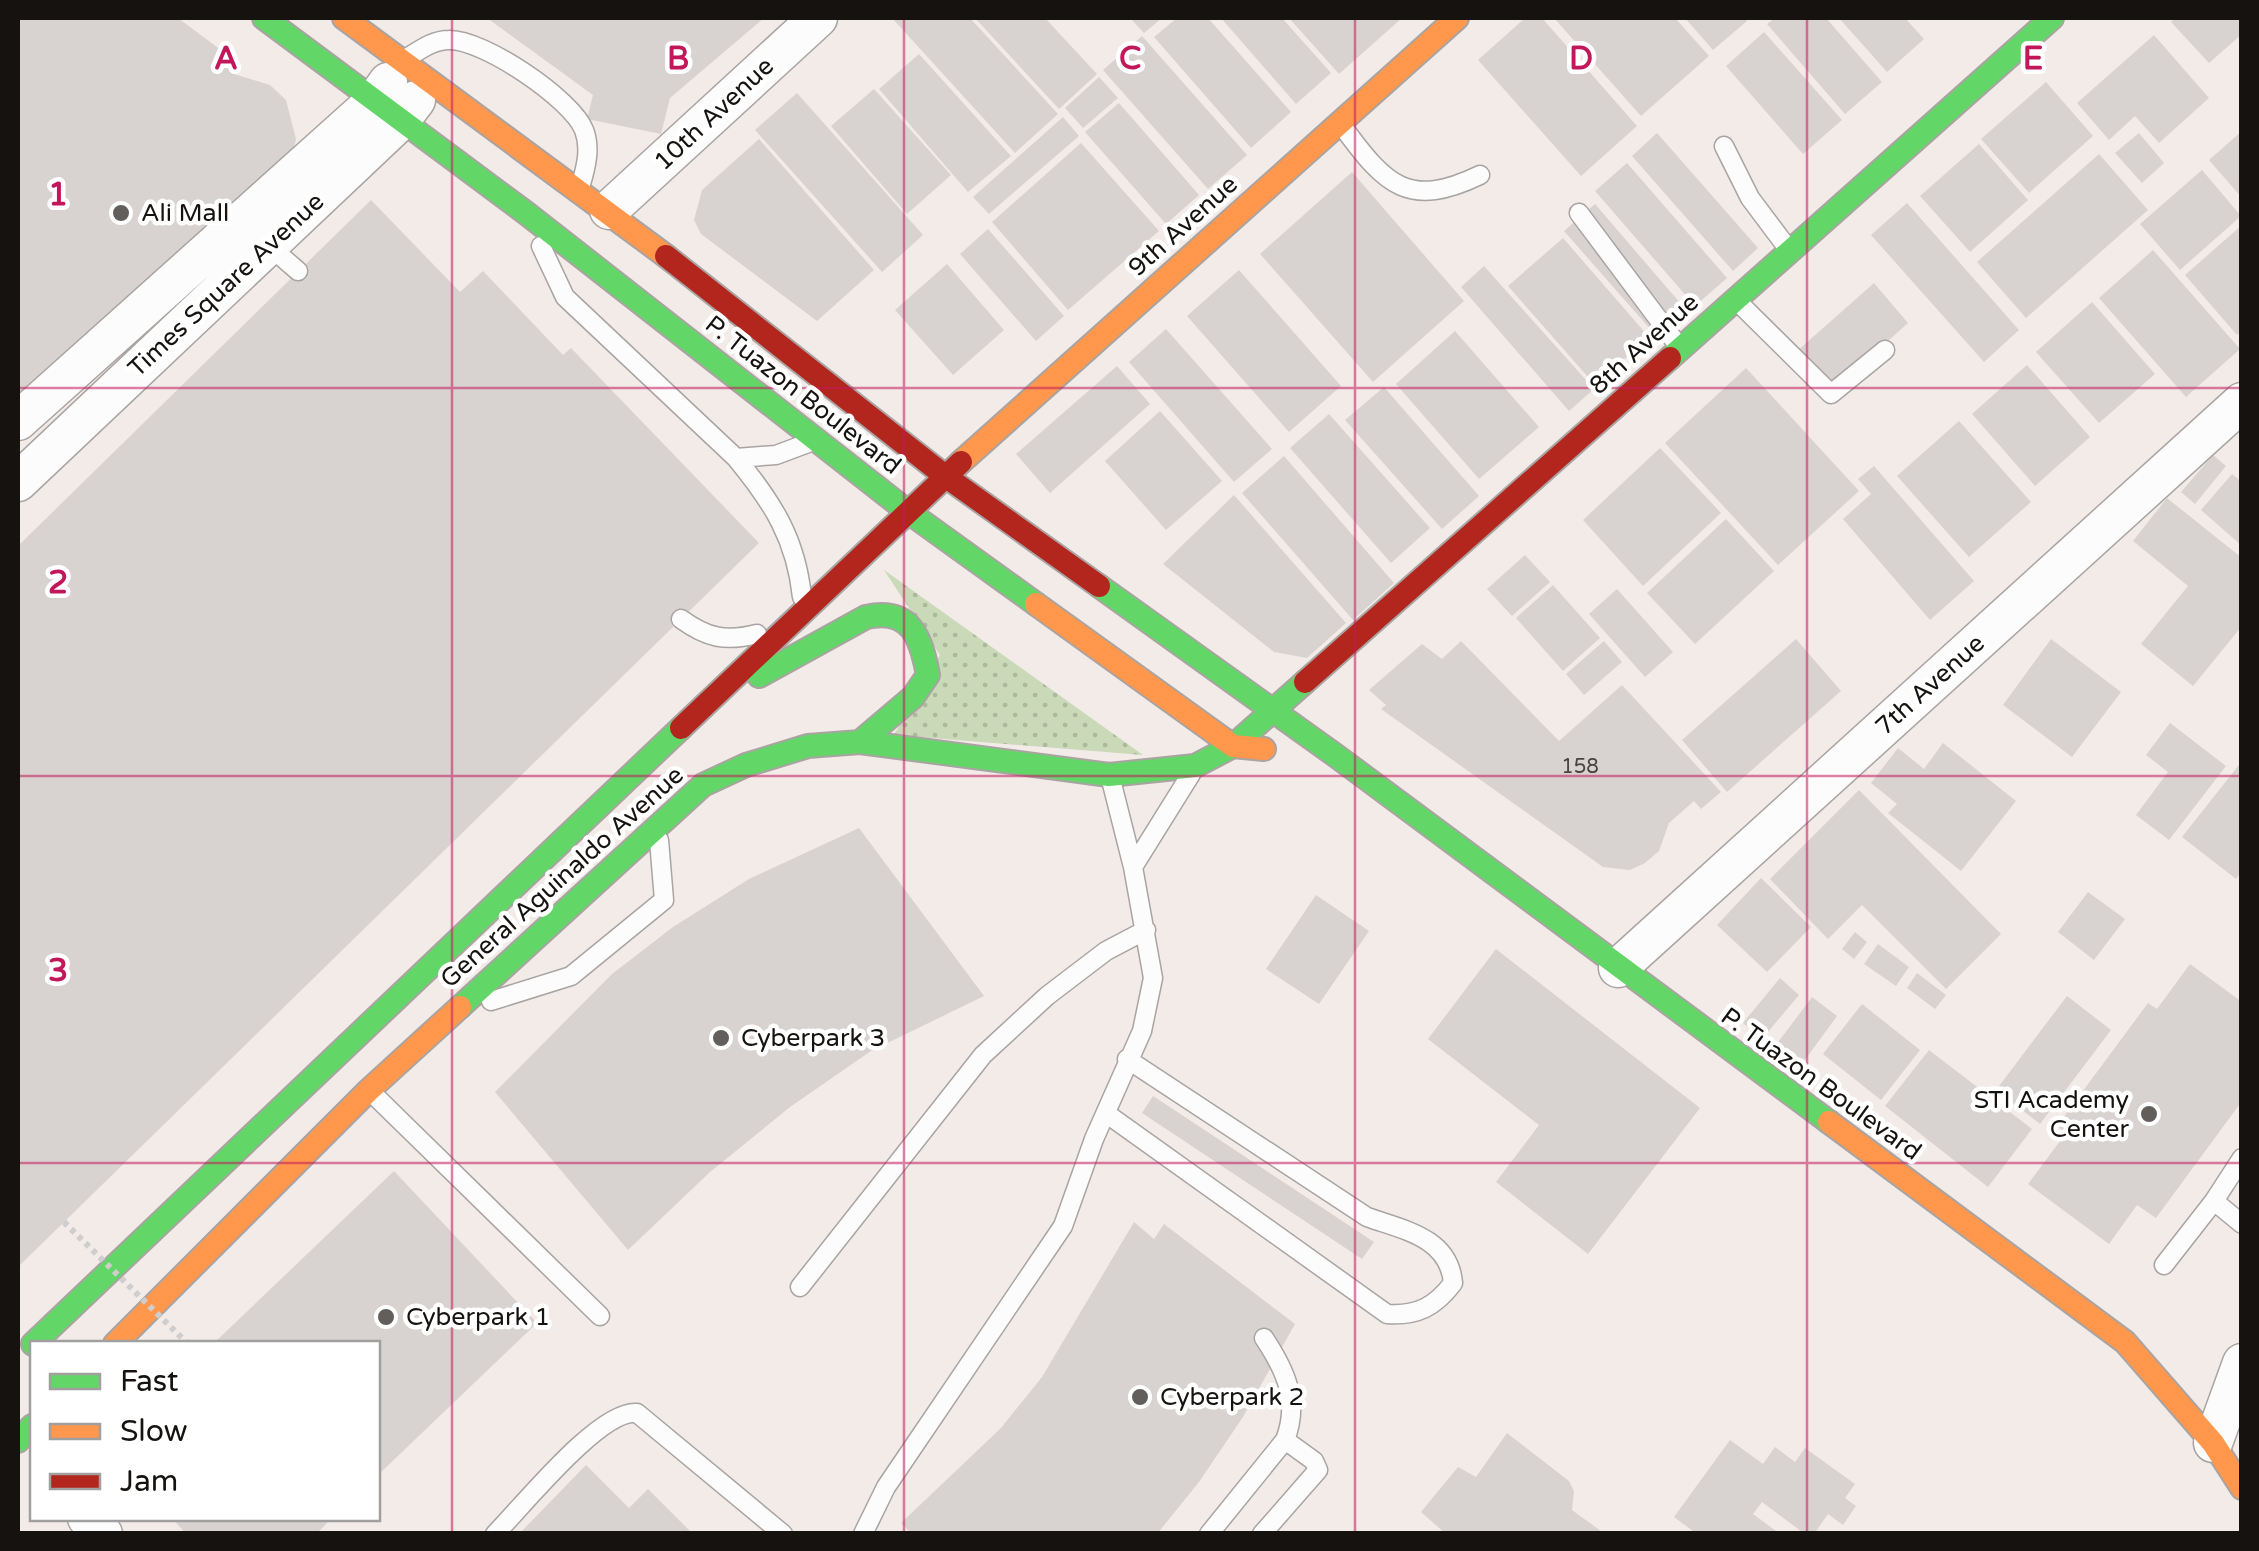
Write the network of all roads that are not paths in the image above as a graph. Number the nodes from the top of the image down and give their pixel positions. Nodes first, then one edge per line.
1 (264, 18) edge
2 (344, 18) edge
3 (818, 18) edge
4 (1457, 18) edge
5 (2052, 18) edge
6 (416, 72) junction
7 (387, 111) junction
8 (1340, 122) junction
9 (1724, 146) dead end
10 (1480, 175) dead end
11 (594, 200) junction
12 (1578, 213) dead end
13 (526, 214) junction
14 (209, 238) junction
15 (269, 245) junction
16 (1791, 252) junction
17 (298, 270) dead end
18 (1736, 298) junction
19 (1680, 348) junction
20 (1885, 350) dead end
21 (2242, 402) edge
22 (18, 421) edge
23 (815, 440) junction
24 (736, 458) junction
25 (945, 476) junction
26 (18, 482) edge
27 (907, 511) junction
28 (804, 610) junction
29 (682, 619) dead end
30 (786, 626) junction
31 (714, 695) junction
32 (1274, 712) junction
33 (860, 742) junction
34 (1233, 746) junction
35 (1335, 755) junction
36 (1195, 766) junction
37 (1110, 775) junction
38 (660, 820) junction
39 (1133, 867) junction
40 (1146, 930) junction
41 (1618, 968) junction
42 (452, 1013) junction
43 (1128, 1060) junction
44 (369, 1090) junction
45 (1107, 1114) junction
46 (2242, 1158) edge
47 (2214, 1202) junction
48 (2242, 1224) edge
49 (2164, 1264) dead end
50 (800, 1287) dead end
51 (600, 1316) dead end
52 (1264, 1338) dead end
53 (36, 1341) edge
54 (118, 1341) edge
55 (2242, 1363) edge
56 (1285, 1440) junction
57 (2213, 1442) junction
58 (2242, 1488) edge
59 (496, 1534) edge
60 (784, 1534) edge
61 (864, 1534) edge
62 (1209, 1534) edge
63 (1262, 1534) edge

1 - 7 street, P. Tuazon Boulevard
2 - 6 street, P. Tuazon Boulevard
3 - 11 street, 10th Avenue
4 - 8 street, 9th Avenue
5 - 16 street, 8th Avenue
6 - 7 street, Times Square Avenue
6 - 11 street, P. Tuazon Boulevard
6 - 11 lane
7 - 13 street, P. Tuazon Boulevard
7 - 14 street, Times Square Avenue
7 - 15 street, Times Square Avenue
8 - 10 lane
8 - 25 street, 9th Avenue
9 - 16 lane
11 - 25 street, P. Tuazon Boulevard
12 - 19 lane
13 - 23 street, P. Tuazon Boulevard
13 - 24 lane
14 - 15 lane
14 - 22 street, Times Square Avenue
15 - 17 lane
15 - 26 street, Times Square Avenue
16 - 18 street, 8th Avenue
18 - 19 street, 8th Avenue
18 - 20 lane
19 - 32 street, 8th Avenue
21 - 41 street, 7th Avenue
23 - 24 lane
23 - 27 street, P. Tuazon Boulevard
24 - 28 lane
25 - 27 street, General Aguinaldo Avenue
25 - 32 street, P. Tuazon Boulevard
27 - 28 street, General Aguinaldo Avenue
27 - 34 street, P. Tuazon Boulevard
28 - 30 street, General Aguinaldo Avenue
29 - 30 lane
30 - 31 street, General Aguinaldo Avenue
31 - 33 street
31 - 53 street, General Aguinaldo Avenue
32 - 34 street, General Aguinaldo Avenue
32 - 35 street, P. Tuazon Boulevard
33 - 37 street, General Aguinaldo Avenue
33 - 38 street, General Aguinaldo Avenue
34 - 35 street
34 - 36 street, General Aguinaldo Avenue
35 - 41 street, P. Tuazon Boulevard
36 - 37 street, General Aguinaldo Avenue
36 - 39 lane
37 - 39 lane
38 - 42 street, General Aguinaldo Avenue
38 - 42 lane
39 - 40 lane
40 - 43 lane
40 - 50 lane
41 - 57 street, P. Tuazon Boulevard
42 - 44 street, General Aguinaldo Avenue
43 - 45 lane
43 - 45 lane
44 - 51 lane
44 - 54 street, General Aguinaldo Avenue
45 - 61 lane
46 - 47 lane
47 - 48 lane
47 - 49 lane
52 - 56 lane
55 - 57 street
56 - 62 lane
56 - 63 lane
57 - 58 street, P. Tuazon Boulevard
59 - 60 lane

